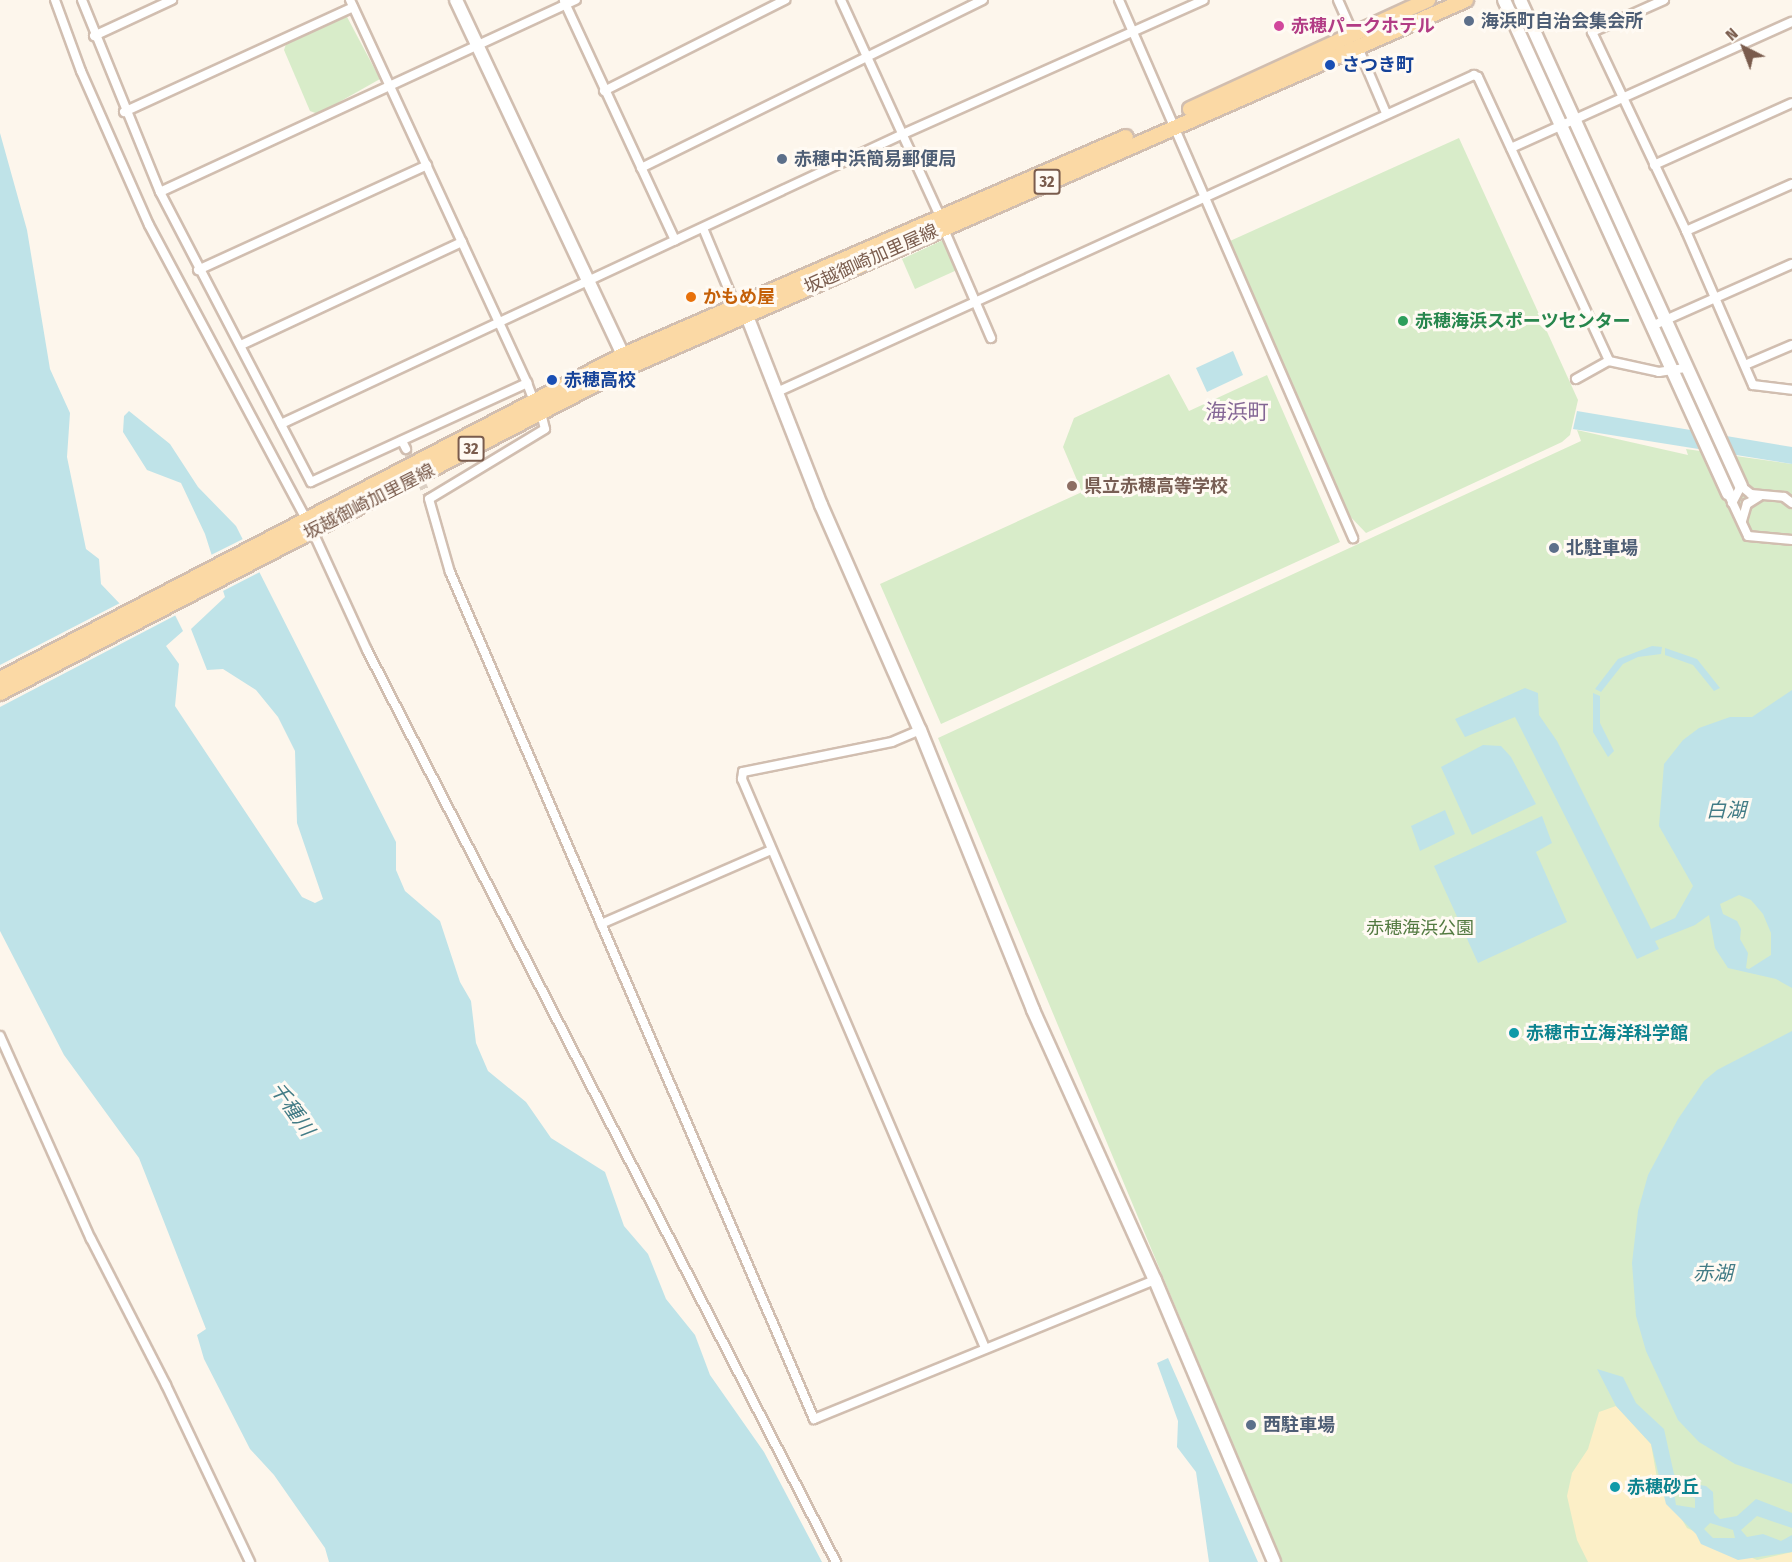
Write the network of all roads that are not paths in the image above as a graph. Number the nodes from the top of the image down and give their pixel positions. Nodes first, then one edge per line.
1 (55, 0) edge
2 (81, 0) edge
3 (172, 0) edge
4 (456, 0) edge
5 (576, 0) edge
6 (785, 0) edge
7 (842, 0) edge
8 (983, 0) edge
9 (1119, 0) edge
10 (1204, 0) edge
11 (1338, 0) edge
12 (1428, 0) edge
13 (1466, 0) edge
14 (1504, 0) edge
15 (1520, 0) edge
16 (1664, 0) edge
17 (564, 3) edge
18 (351, 4) edge
19 (1792, 22) edge
20 (1133, 31) junction
21 (94, 36) junction
22 (1355, 39) junction
23 (477, 46) junction
24 (868, 54) junction
25 (390, 85) junction
26 (604, 91) junction
27 (1622, 98) junction
28 (1792, 103) edge
29 (124, 112) junction
30 (1386, 113) junction
31 (1574, 119) junction
32 (1174, 121) junction
33 (1561, 124) junction
34 (903, 134) junction
35 (1511, 148) junction
36 (427, 165) junction
37 (1654, 165) junction
38 (641, 168) junction
39 (1792, 184) edge
40 (160, 192) junction
41 (1205, 196) junction
42 (941, 221) junction
43 (702, 228) junction
44 (1686, 231) junction
45 (675, 240) junction
46 (462, 242) junction
47 (1792, 264) edge
48 (198, 270) junction
49 (587, 281) junction
50 (1714, 298) junction
51 (976, 302) junction
52 (735, 305) junction
53 (747, 316) junction
54 (501, 321) junction
55 (1665, 321) junction
56 (1652, 326) junction
57 (991, 338) dead end
58 (241, 345) junction
59 (1792, 345) edge
60 (626, 361) junction
61 (1609, 361) junction
62 (1745, 365) junction
63 (1685, 368) junction
64 (1672, 371) junction
65 (1576, 379) dead end
66 (526, 383) junction
67 (1792, 390) edge
68 (777, 392) junction
69 (538, 407) junction
70 (281, 424) junction
71 (1741, 486) junction
72 (1760, 496) junction
73 (1788, 497) edge
74 (1730, 498) junction
75 (1792, 503) edge
76 (1742, 524) junction
77 (306, 528) junction
78 (1353, 538) dead end
79 (1792, 540) edge
80 (0, 679) edge
81 (0, 693) edge
82 (920, 730) junction
83 (771, 850) junction
84 (601, 924) junction
85 (0, 1036) edge
86 (1155, 1280) junction
87 (985, 1348) junction
88 (250, 1562) edge
89 (836, 1562) edge
90 (1274, 1562) edge

1 - 77 street
2 - 21 street
3 - 21 street
4 - 23 street
5 - 17 street
6 - 26 street
7 - 24 street
8 - 24 street
9 - 20 street
10 - 20 street
11 - 22 street
12 - 22 main road, 坂越御崎加里屋線 / 32
13 - 22 main road, 坂越御崎加里屋線 / 32
14 - 33 street
15 - 31 street
16 - 27 street
17 - 23 street
17 - 26 street
18 - 25 street
18 - 29 street
19 - 27 street
20 - 32 street
20 - 34 street
21 - 29 street
22 - 30 street
22 - 32 main road, 坂越御崎加里屋線 / 32
23 - 25 street
23 - 49 street
24 - 34 street
24 - 38 street
25 - 36 street
25 - 40 street
26 - 38 street
27 - 31 street
27 - 37 street
28 - 37 street
29 - 40 street
30 - 35 street
30 - 41 street
31 - 33 street
31 - 55 street
32 - 41 street
32 - 42 main road, 坂越御崎加里屋線 / 32
33 - 35 street
33 - 56 street
34 - 42 street
34 - 43 street
35 - 61 street
36 - 46 street
36 - 48 street
37 - 44 street
38 - 45 street
39 - 44 street
40 - 48 street
41 - 51 street
41 - 78 street
42 - 51 street
42 - 52 main road, 坂越御崎加里屋線 / 32
42 - 53 main road, 坂越御崎加里屋線 / 32
43 - 45 street
43 - 52 street
44 - 50 street
45 - 49 street
46 - 54 street
46 - 58 street
47 - 50 street
48 - 58 street
49 - 54 street
49 - 60 street
50 - 55 street
50 - 62 street
51 - 57 street
51 - 68 street
52 - 53 street
52 - 60 main road, 坂越御崎加里屋線 / 32
53 - 60 main road, 坂越御崎加里屋線 / 32
53 - 68 street
54 - 66 street
54 - 70 street
55 - 56 street
55 - 63 street
56 - 64 street
58 - 70 street
59 - 62 street
60 - 69 main road, 坂越御崎加里屋線 / 32
61 - 64 street
61 - 65 street
62 - 67 street
63 - 64 street
63 - 71 street
64 - 74 street
66 - 69 street
66 - 70 street
68 - 82 street
69 - 77 main road, 坂越御崎加里屋線 / 32
69 - 84 street
71 - 72 street
71 - 74 street
72 - 73 street
72 - 76 street
73 - 75 street
74 - 76 street
76 - 79 street
77 - 80 main road, 坂越御崎加里屋線 / 32
77 - 81 main road, 坂越御崎加里屋線 / 32
77 - 89 street
82 - 83 street
82 - 86 street
83 - 84 street
83 - 87 street
84 - 87 street
85 - 88 street
86 - 87 street
86 - 90 street

